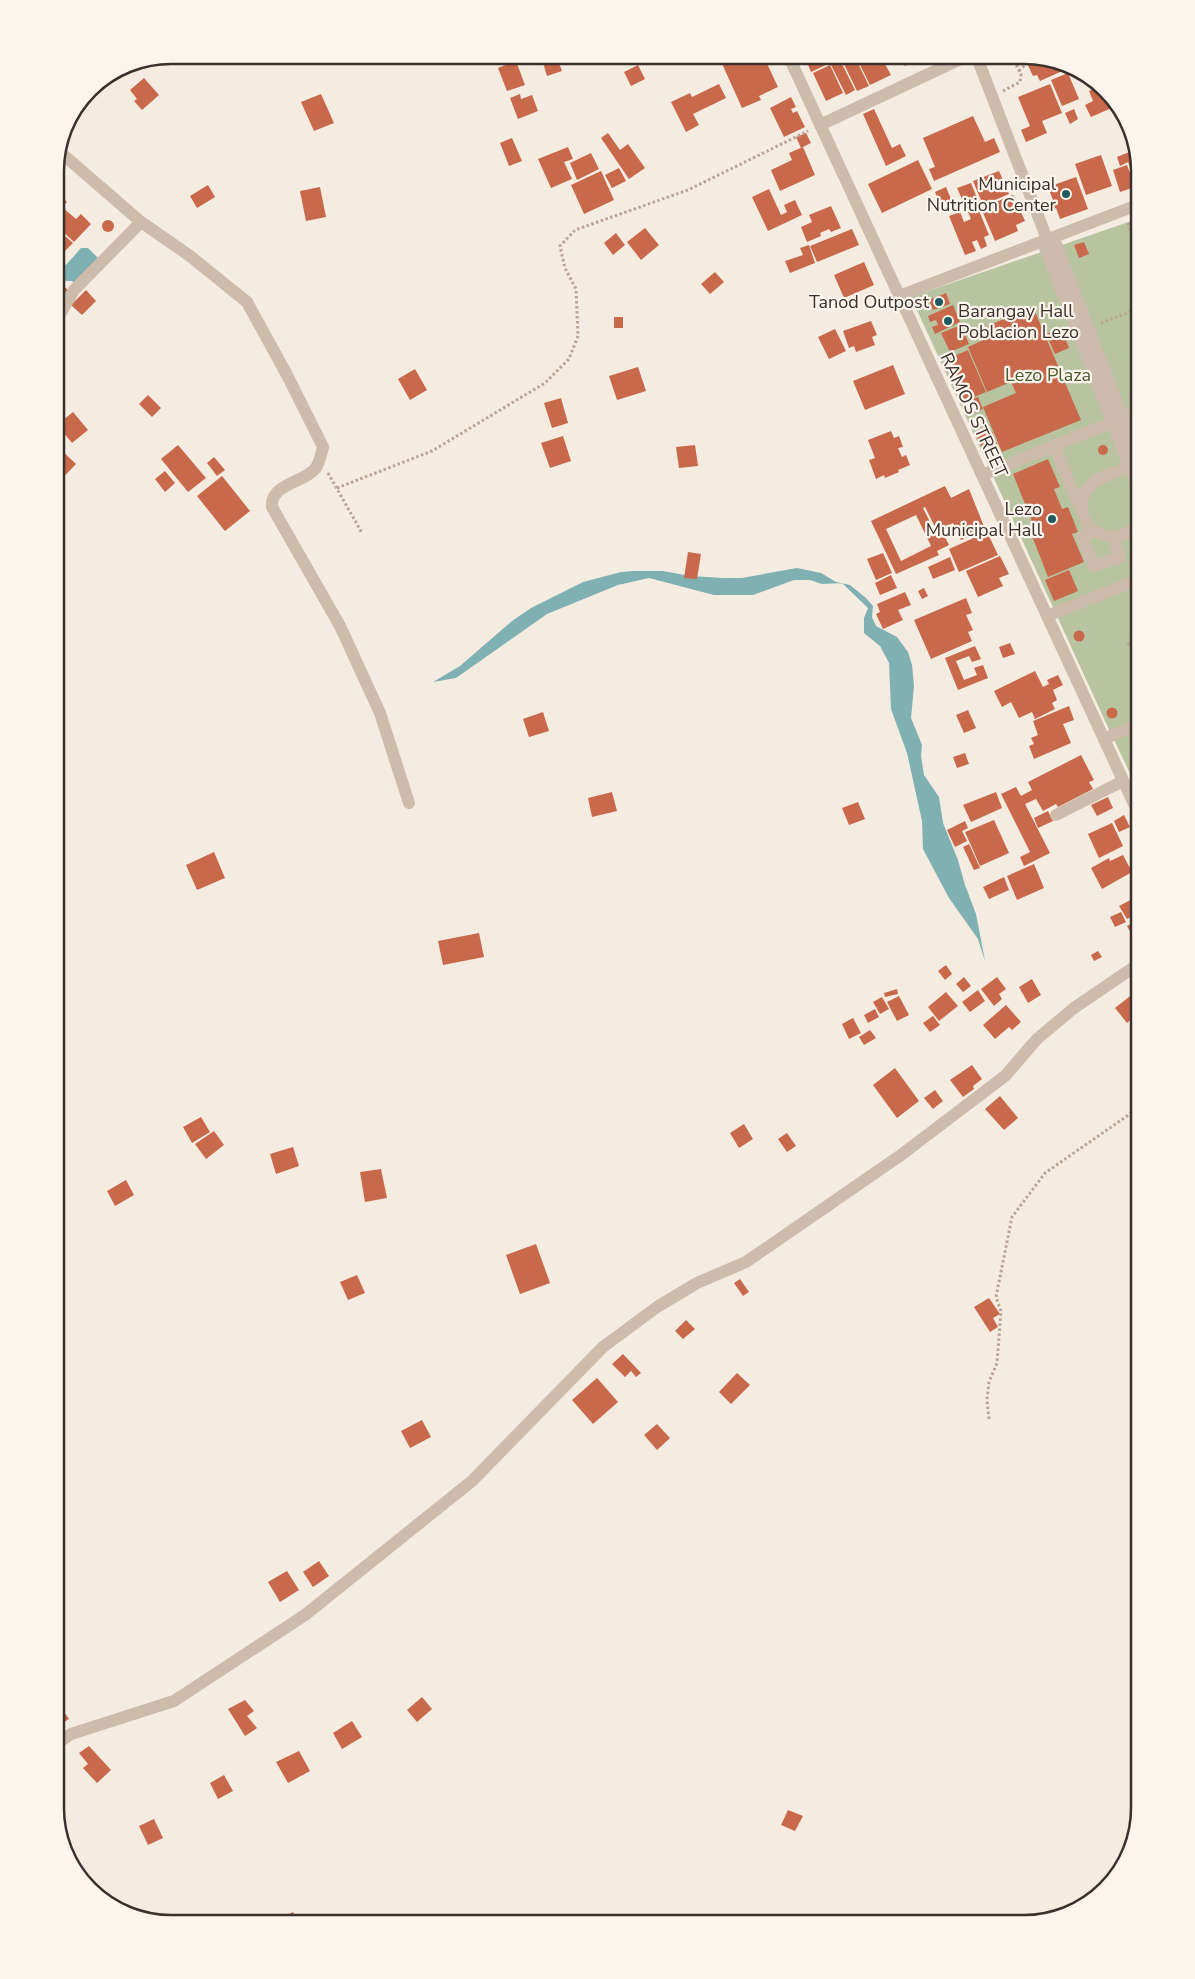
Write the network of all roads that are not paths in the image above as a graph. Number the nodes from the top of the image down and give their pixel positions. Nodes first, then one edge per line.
1 (792, 64) edge
2 (951, 64) edge
3 (979, 64) edge
4 (820, 125) junction
5 (65, 156) edge
6 (1131, 208) edge
7 (141, 222) junction
8 (1047, 239) junction
9 (899, 296) junction
10 (64, 307) edge
11 (1131, 415) edge
12 (1118, 420) junction
13 (1054, 446) junction
14 (1131, 454) edge
15 (1131, 466) edge
16 (982, 475) junction
17 (1082, 512) junction
18 (1095, 531) junction
19 (1131, 531) edge
20 (1113, 536) junction
21 (1131, 583) edge
22 (1047, 616) junction
23 (1131, 727) edge
24 (1104, 739) junction
25 (1123, 781) junction
26 (1131, 798) edge
27 (409, 803) dead end
28 (1056, 814) dead end
29 (1131, 969) edge
30 (64, 1739) edge

1 - 4 street, RAMOS STREET
2 - 4 street
3 - 8 street
4 - 9 street, RAMOS STREET
5 - 7 street
6 - 8 street
7 - 10 street
7 - 27 street
8 - 9 street
8 - 12 street
8 - 12 street
9 - 16 street, RAMOS STREET
11 - 12 street
12 - 13 street
12 - 14 street
13 - 16 street
13 - 17 street
15 - 17 street
16 - 22 street, RAMOS STREET
17 - 18 street
18 - 20 street
18 - 20 street
19 - 20 street
21 - 22 street
22 - 24 street, RAMOS STREET
23 - 24 street
24 - 25 street, RAMOS STREET
25 - 26 street, RAMOS STREET
25 - 28 street
29 - 30 street

